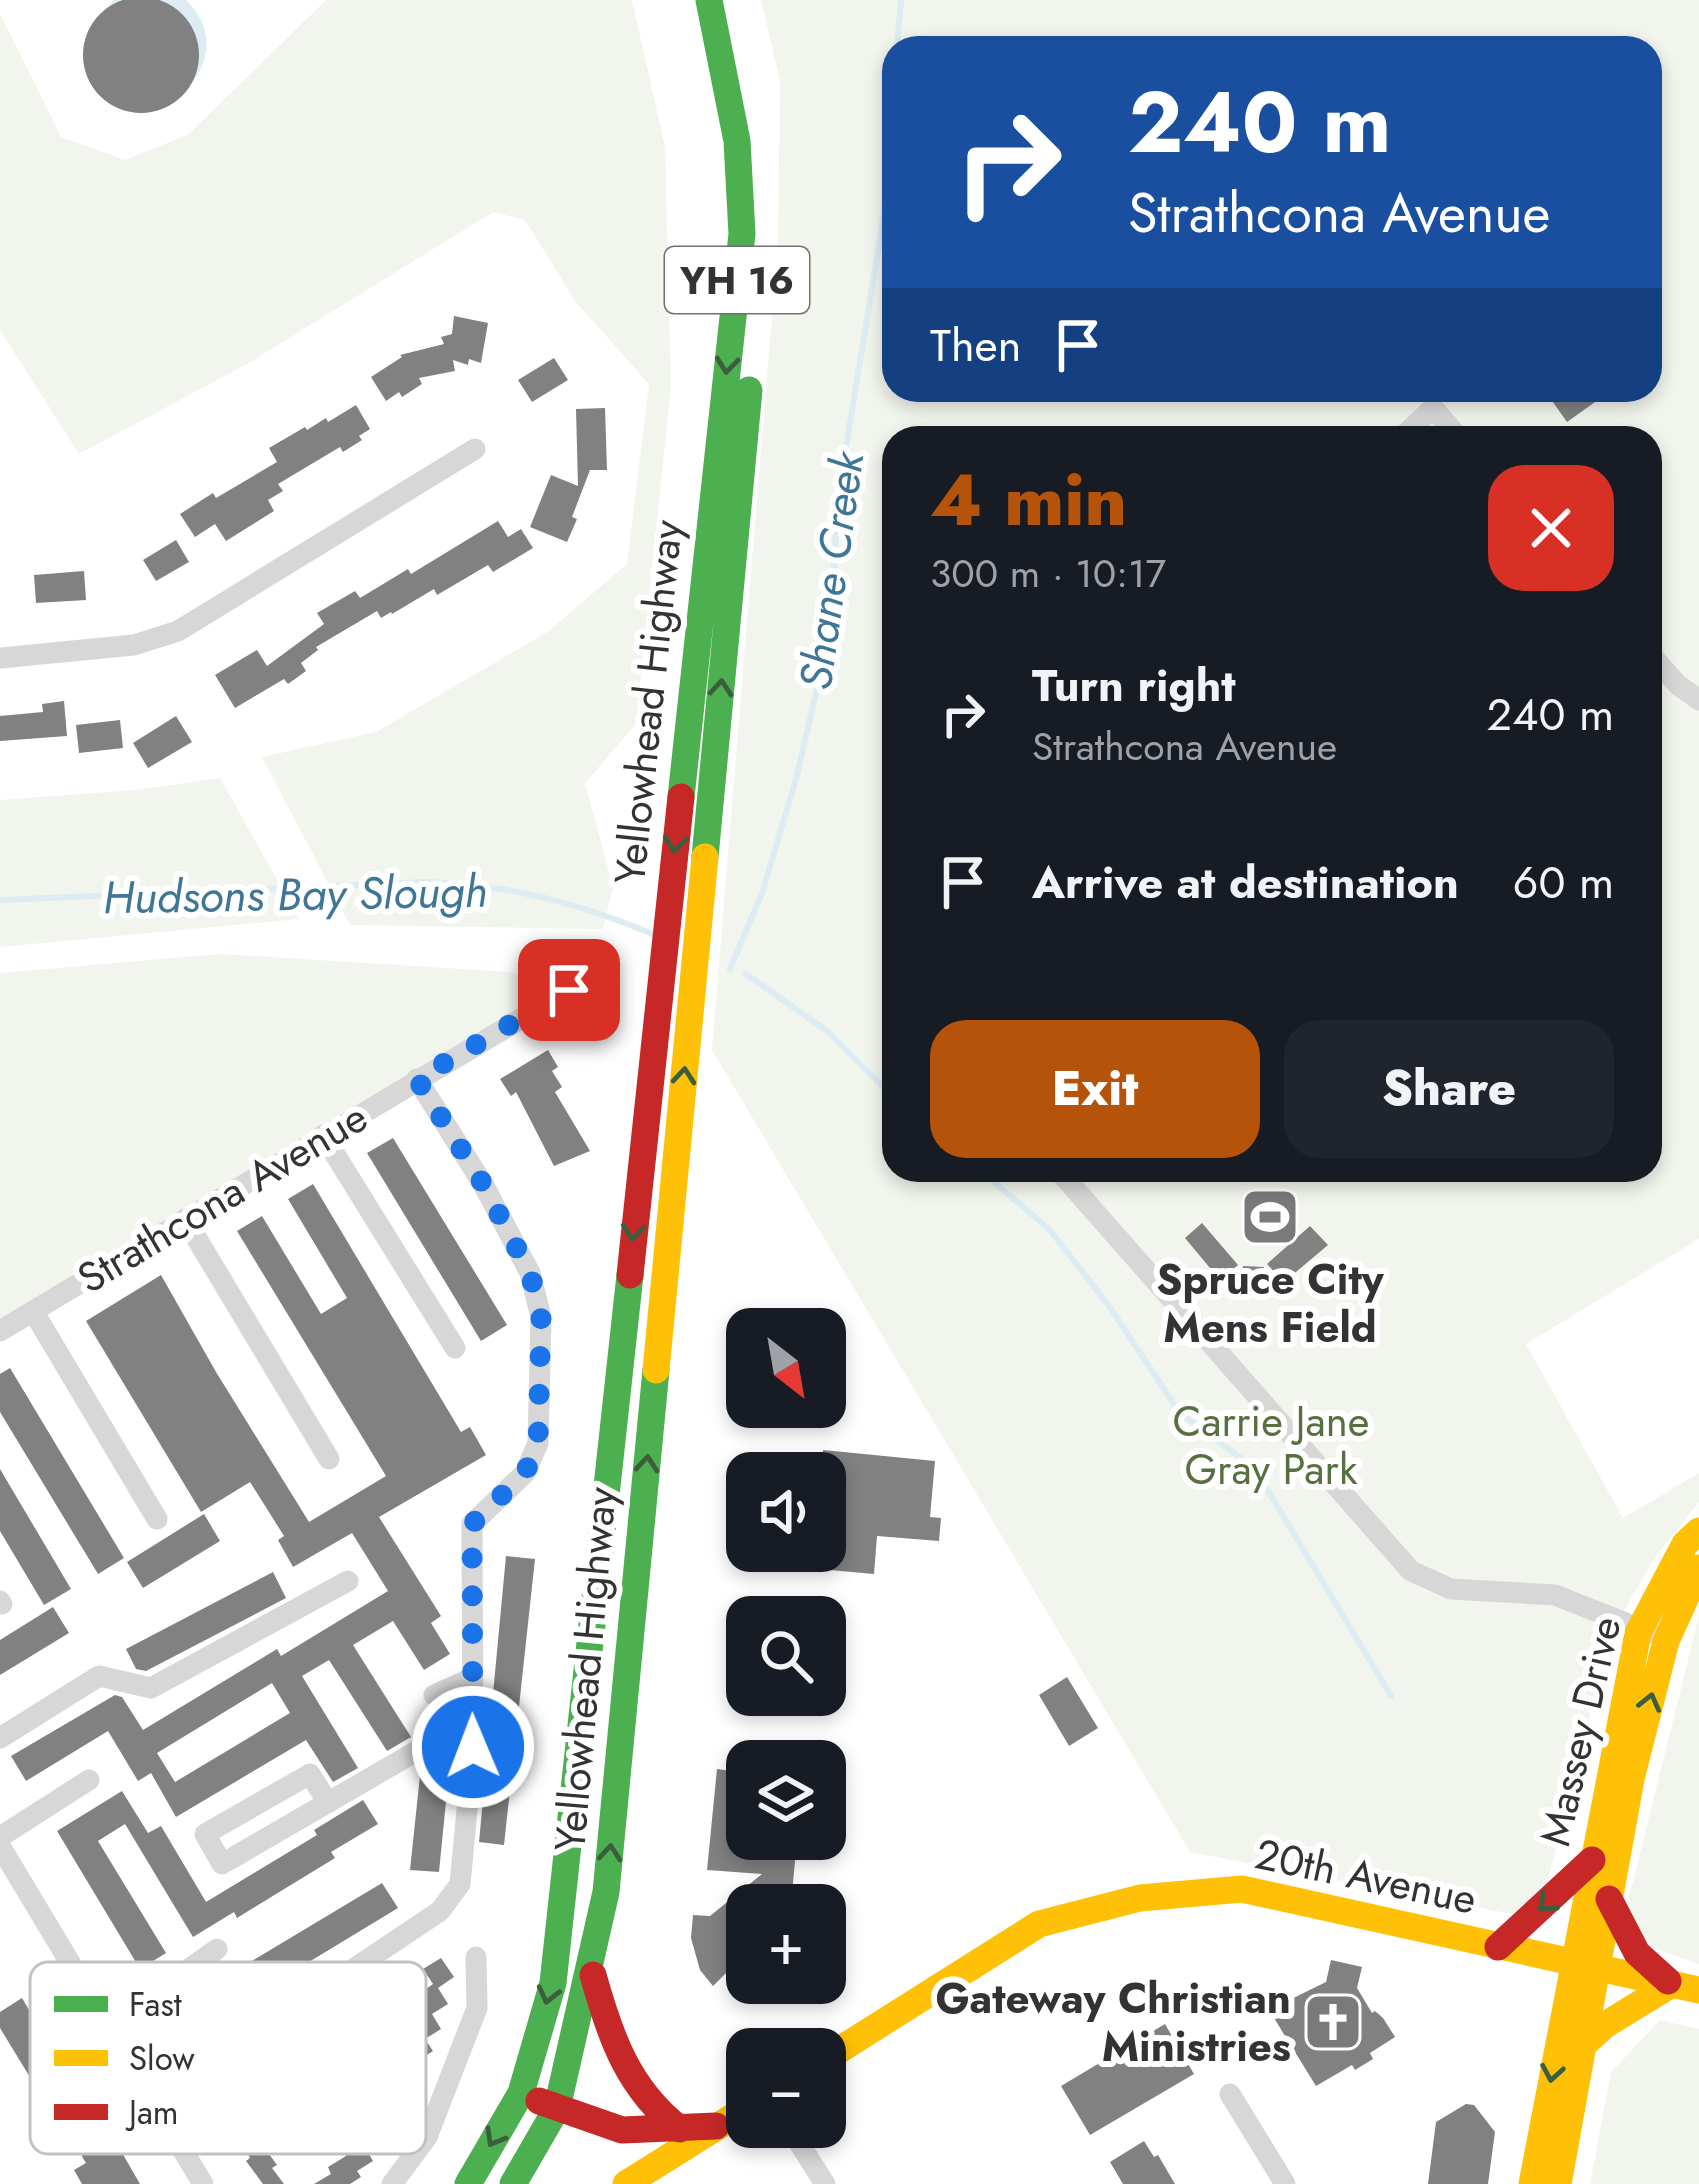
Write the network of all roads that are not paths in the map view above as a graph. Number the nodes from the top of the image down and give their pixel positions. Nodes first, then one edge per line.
1 (709, 0) edge
2 (728, 0) edge
3 (1413, 426) edge
4 (1448, 426) edge
5 (476, 449) dead end
6 (0, 658) edge
7 (1662, 668) edge
8 (1699, 700) edge
9 (569, 990) dead end
10 (417, 1079) junction
11 (323, 1136) junction
12 (1069, 1182) edge
13 (185, 1219) junction
14 (33, 1311) junction
15 (0, 1331) edge
16 (455, 1348) dead end
17 (329, 1459) dead end
18 (157, 1519) dead end
19 (1699, 1531) edge
20 (1699, 1568) edge
21 (349, 1581) dead end
22 (1653, 1634) junction
23 (472, 1678) junction
24 (434, 1695) dead end
25 (0, 1738) edge
26 (473, 1747) junction
27 (89, 1780) dead end
28 (328, 1803) junction
29 (0, 1841) edge
30 (1592, 1859) junction
31 (1609, 1899) junction
32 (1498, 1947) junction
33 (217, 1949) dead end
34 (476, 1957) dead end
35 (71, 1962) edge
36 (199, 1962) edge
37 (364, 1962) edge
38 (1584, 1965) junction
39 (592, 1968) junction
40 (1685, 1987) edge
41 (1583, 2045) junction
42 (846, 2046) edge
43 (521, 2093) junction
44 (1230, 2094) dead end
45 (557, 2108) junction
46 (726, 2120) edge
47 (716, 2126) junction
48 (680, 2128) junction
49 (426, 2138) edge
50 (802, 2148) edge
51 (185, 2154) edge
52 (414, 2154) edge
53 (203, 2184) edge
54 (392, 2184) edge
55 (468, 2184) edge
56 (513, 2184) edge
57 (626, 2184) edge
58 (825, 2184) edge
59 (1285, 2184) edge
60 (1532, 2184) edge
61 (1558, 2184) edge

1 -> 43 main road, Yellowhead Highway / YH 16
39 -> 2 main road, Yellowhead Highway / YH 16
3 - 4 street
5 - 6 street
7 - 8 street
9 - 10 street, Strathcona Avenue
10 - 11 street, Strathcona Avenue
10 - 23 street
11 - 13 street, Strathcona Avenue
11 - 16 street
12 - 22 street
13 - 14 street, Strathcona Avenue
13 - 17 street
14 - 15 street, Strathcona Avenue
14 - 18 street
19 - 22 main road, Massey Drive
20 - 22 main road, Massey Drive
21 - 25 street
22 - 30 main road, Massey Drive
31 -> 22 main road, Massey Drive
23 - 24 street
23 - 26 street
26 - 28 street
26 - 37 street
27 - 29 street
28 - 28 street
29 - 35 street
30 -> 32 main road
30 - 38 main road, Massey Drive
31 - 38 main road, Massey Drive
31 - 40 main road
32 - 38 main road, 20th Avenue
32 - 42 main road, 20th Avenue
33 - 36 street
34 - 49 street
38 - 40 main road, 20th Avenue
38 - 41 main road
38 -> 60 main road
39 - 45 main road, Yellowhead Highway / YH 16
39 - 48 main road
40 - 41 main road
41 - 61 main road
43 - 45 main road
43 -> 55 main road, Yellowhead Highway / YH 16
44 - 59 street
45 - 48 main road
45 - 56 main road, Yellowhead Highway / YH 16
46 - 47 main road
47 - 48 main road
47 - 57 main road
50 - 58 street
51 - 53 street
52 - 54 street

